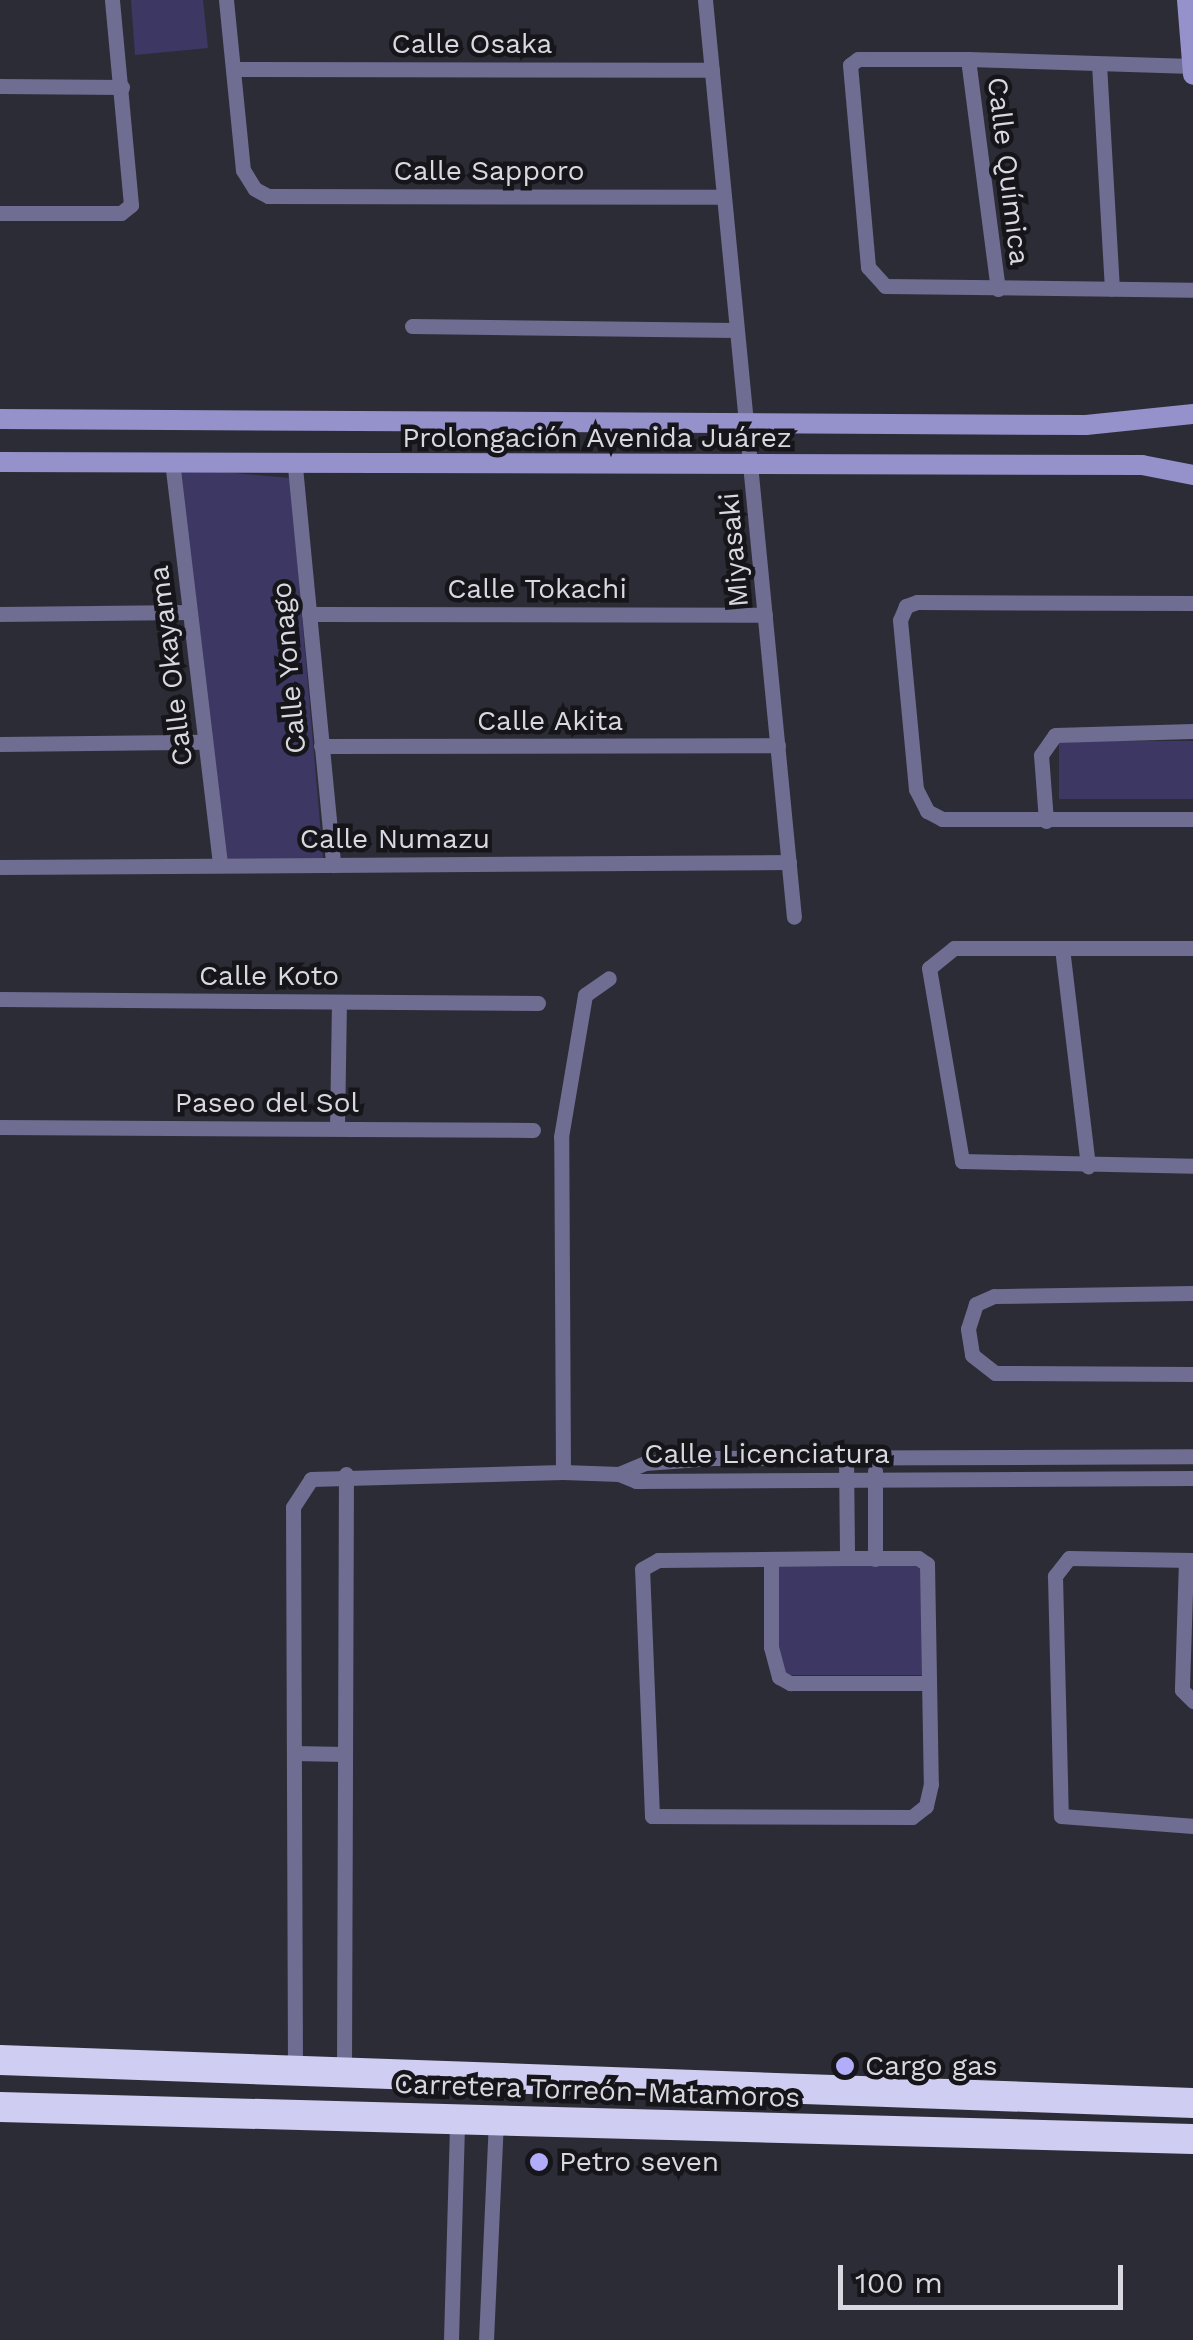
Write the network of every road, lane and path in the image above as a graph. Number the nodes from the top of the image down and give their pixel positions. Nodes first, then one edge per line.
1 (112, 0) edge
2 (226, 0) edge
3 (705, 0) edge
4 (1187, 0) edge
5 (968, 59) junction
6 (1098, 64) junction
7 (233, 69) junction
8 (1192, 69) edge
9 (712, 70) junction
10 (0, 86) edge
11 (122, 86) junction
12 (724, 196) junction
13 (0, 213) edge
14 (998, 289) junction
15 (1112, 290) junction
16 (1193, 290) edge
17 (412, 326) dead end
18 (736, 330) junction
19 (1193, 414) edge
20 (0, 419) edge
21 (745, 420) junction
22 (172, 461) junction
23 (0, 462) edge
24 (751, 466) junction
25 (295, 467) junction
26 (1193, 475) edge
27 (1193, 604) edge
28 (189, 612) junction
29 (0, 614) edge
30 (309, 614) junction
31 (765, 615) junction
32 (1193, 731) edge
33 (205, 742) junction
34 (0, 744) edge
35 (321, 746) junction
36 (778, 746) junction
37 (1193, 820) edge
38 (1046, 821) junction
39 (789, 862) junction
40 (220, 865) junction
41 (333, 865) junction
42 (0, 867) edge
43 (794, 916) dead end
44 (1062, 948) junction
45 (1193, 948) edge
46 (608, 978) dead end
47 (0, 999) edge
48 (339, 1002) junction
49 (538, 1004) dead end
50 (0, 1127) edge
51 (337, 1128) junction
52 (533, 1130) dead end
53 (1088, 1166) junction
54 (1193, 1166) edge
55 (1193, 1293) edge
56 (1193, 1374) edge
57 (1193, 1456) edge
58 (846, 1457) junction
59 (875, 1457) junction
60 (562, 1472) junction
61 (346, 1474) junction
62 (619, 1474) junction
63 (1193, 1478) edge
64 (846, 1480) junction
65 (874, 1480) junction
66 (847, 1558) junction
67 (875, 1558) junction
68 (771, 1560) junction
69 (1190, 1560) edge
70 (928, 1683) junction
71 (1193, 1701) edge
72 (294, 1753) junction
73 (344, 1754) junction
74 (1193, 1826) edge
75 (0, 2060) edge
76 (295, 2068) junction
77 (344, 2071) junction
78 (1193, 2095) edge
79 (1142, 2102) junction
80 (1193, 2103) edge
81 (0, 2107) edge
82 (458, 2120) junction
83 (496, 2121) junction
84 (1187, 2142) edge
85 (451, 2340) edge
86 (486, 2340) edge

1 - 11 street
2 - 7 street
3 - 9 street, Miyasaki
4 - 8 street
5 - 6 street
5 - 14 street, Calle Química
5 - 14 street
6 - 8 street
6 - 15 street
7 - 9 street, Calle Osaka
7 - 12 street, Calle Sapporo
9 - 12 street, Miyasaki
10 - 11 street
11 - 13 street
12 - 18 street, Miyasaki
14 - 15 street
15 - 16 street
17 - 18 street
18 - 21 street, Miyasaki
19 - 21 street, Prolongación Avenida Juárez
20 - 21 street, Prolongación Avenida Juárez
21 - 24 street, Miyasaki
22 - 23 street, Prolongación Avenida Juárez
22 - 25 street, Prolongación Avenida Juárez
22 - 28 street, Calle Okayama
24 - 25 street, Prolongación Avenida Juárez
24 - 26 street, Prolongación Avenida Juárez
24 - 31 street, Miyasaki
25 - 30 street, Calle Yonago
27 - 38 street
28 - 29 street
28 - 33 street, Calle Okayama
30 - 31 street, Calle Tokachi
30 - 35 street, Calle Yonago
31 - 36 street, Miyasaki
32 - 38 street
33 - 34 street
33 - 40 street, Calle Okayama
35 - 36 street, Calle Akita
35 - 41 street, Calle Yonago
36 - 39 street, Miyasaki
37 - 38 street
39 - 41 street, Calle Numazu
39 - 43 street, Miyasaki
40 - 41 street, Calle Numazu
40 - 42 street, Calle Numazu
44 - 45 street
44 - 53 street
44 - 53 street
46 - 60 street
47 - 48 street, Calle Koto
48 - 49 street, Calle Koto
48 - 51 street
50 - 51 street, Paseo del Sol
51 - 52 street, Paseo del Sol
53 - 54 street
55 - 56 street
57 - 59 street, Calle Licenciatura
58 - 59 street, Calle Licenciatura
58 - 62 street, Calle Licenciatura
58 - 64 street
59 - 65 street
60 - 61 street
60 - 62 street
61 - 72 street
61 - 73 street
62 - 64 street, Calle Licenciatura
63 - 65 street, Calle Licenciatura
64 - 65 street, Calle Licenciatura
64 - 66 street
65 - 67 street
66 - 67 street
66 - 68 street
67 - 70 street
68 - 70 street
68 - 70 street
69 - 71 street
69 - 74 street
72 - 73 street
72 - 76 street
73 - 77 street
75 - 76 highway
76 - 77 highway
77 - 79 highway
78 - 79 highway
79 - 80 highway
81 - 82 highway, Carretera Torreón-Matamoros
82 - 83 highway, Carretera Torreón-Matamoros
82 - 85 street
83 - 84 highway, Carretera Torreón-Matamoros
83 - 86 street

